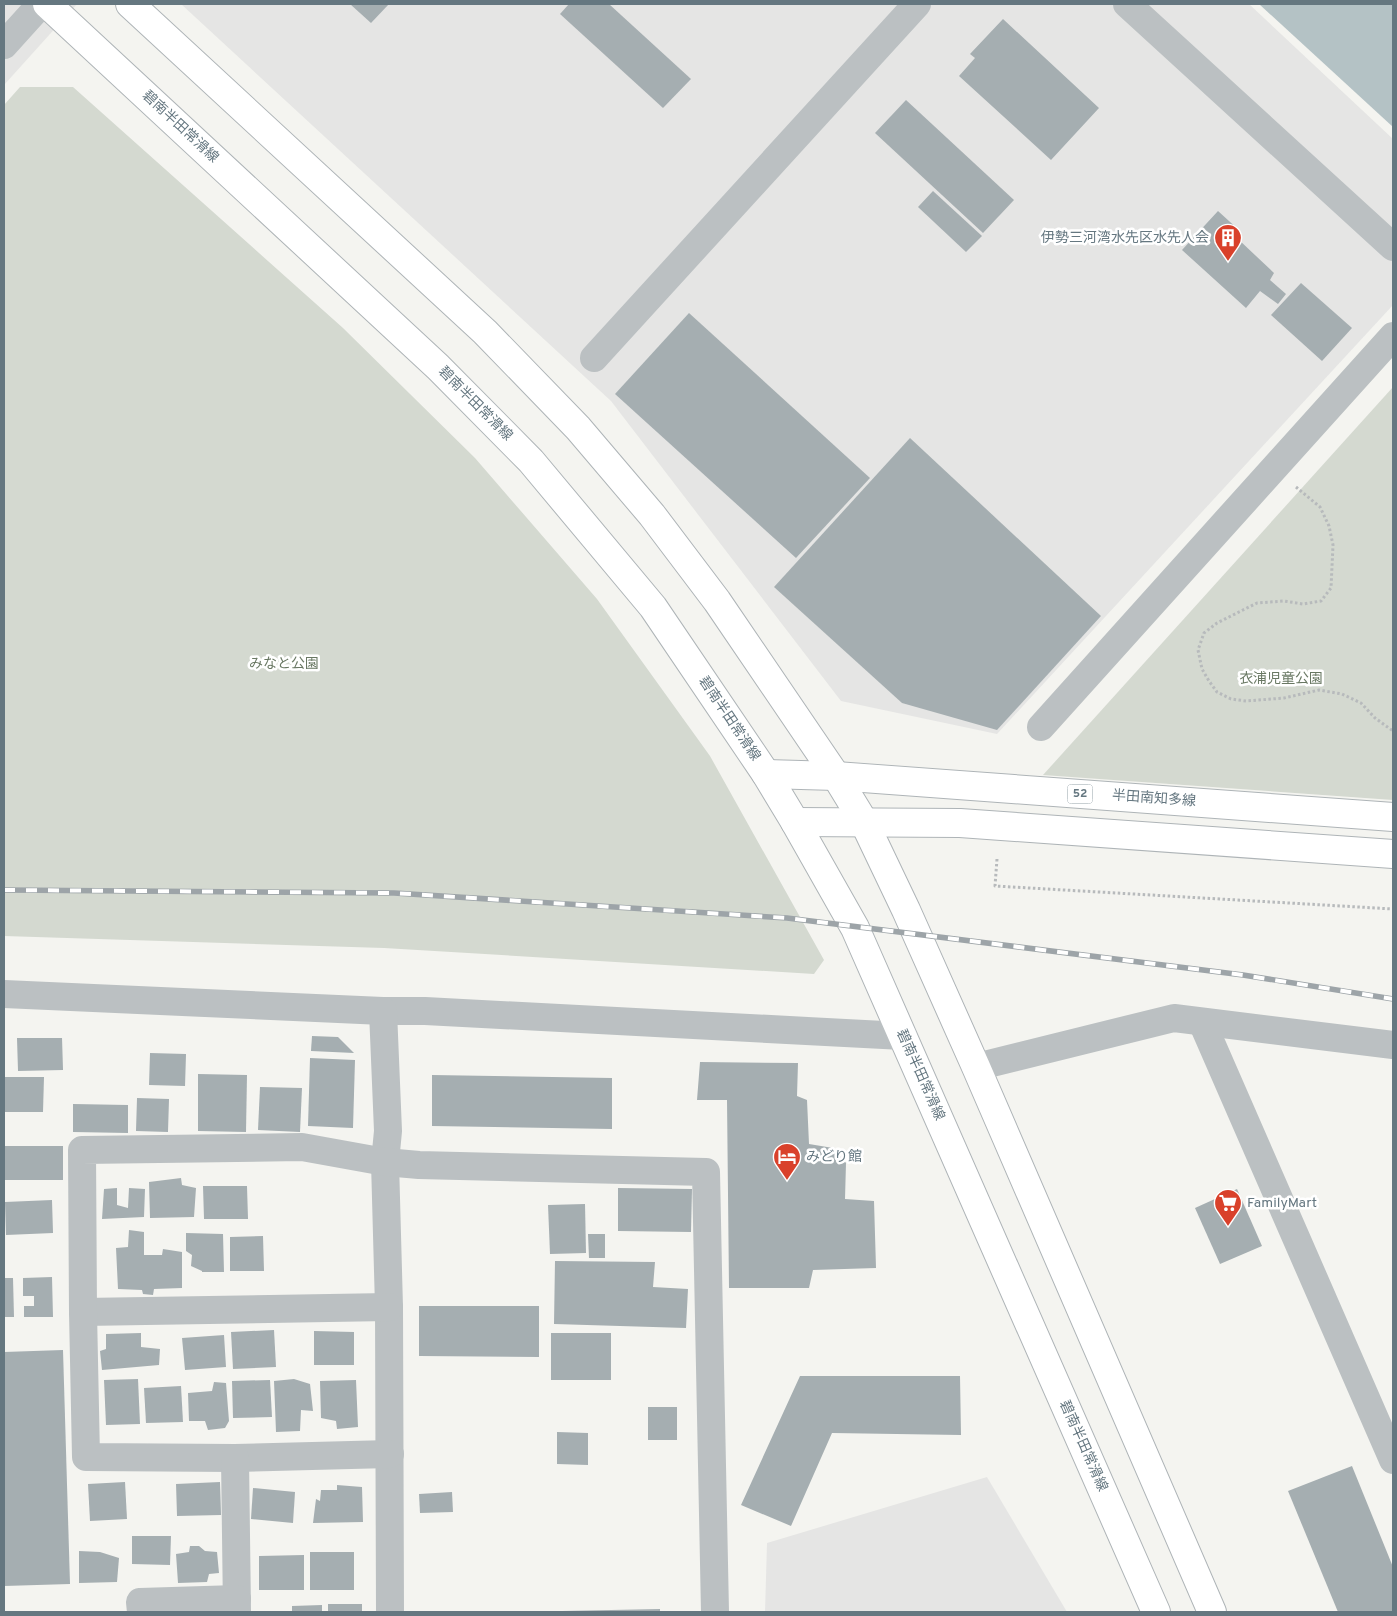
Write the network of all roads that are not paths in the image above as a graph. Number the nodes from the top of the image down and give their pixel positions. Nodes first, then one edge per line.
1 (41, 4) edge
2 (47, 4) edge
3 (130, 4) edge
4 (917, 4) edge
5 (1127, 4) edge
6 (4, 45) edge
7 (1393, 247) edge
8 (1393, 336) edge
9 (594, 358) dead end
10 (1041, 727) dead end
11 (766, 774) junction
12 (836, 776) junction
13 (1393, 817) edge
14 (795, 822) junction
15 (864, 822) junction
16 (1393, 854) edge
17 (4, 994) edge
18 (383, 1010) junction
19 (1202, 1022) junction
20 (903, 1036) junction
21 (1393, 1045) edge
22 (976, 1067) junction
23 (385, 1162) junction
24 (389, 1307) junction
25 (83, 1312) junction
26 (390, 1454) junction
27 (236, 1458) junction
28 (1393, 1460) edge
29 (237, 1606) edge
30 (140, 1612) edge
31 (390, 1612) edge
32 (715, 1612) edge
33 (1156, 1612) edge
34 (1212, 1612) edge

1 - 6 street
2 - 11 main road, 碧南半田常滑線
3 - 12 main road
4 - 9 street
5 - 7 street
8 - 10 street
11 - 12 main road, 半田南知多線 / 52
11 - 14 main road, 碧南半田常滑線
12 - 13 main road, 半田南知多線 / 52
12 - 15 main road
14 - 15 main road
14 - 20 main road, 碧南半田常滑線
15 - 16 main road
15 - 22 main road
17 - 18 street
18 - 20 street
18 - 23 street
19 - 21 street
19 - 22 street
19 - 28 street
20 - 33 main road, 碧南半田常滑線
22 - 34 main road
23 - 24 street
23 - 25 street
23 - 32 street
24 - 25 street
24 - 26 street
25 - 27 street
26 - 27 street
26 - 31 street
27 - 29 street
29 - 30 street

